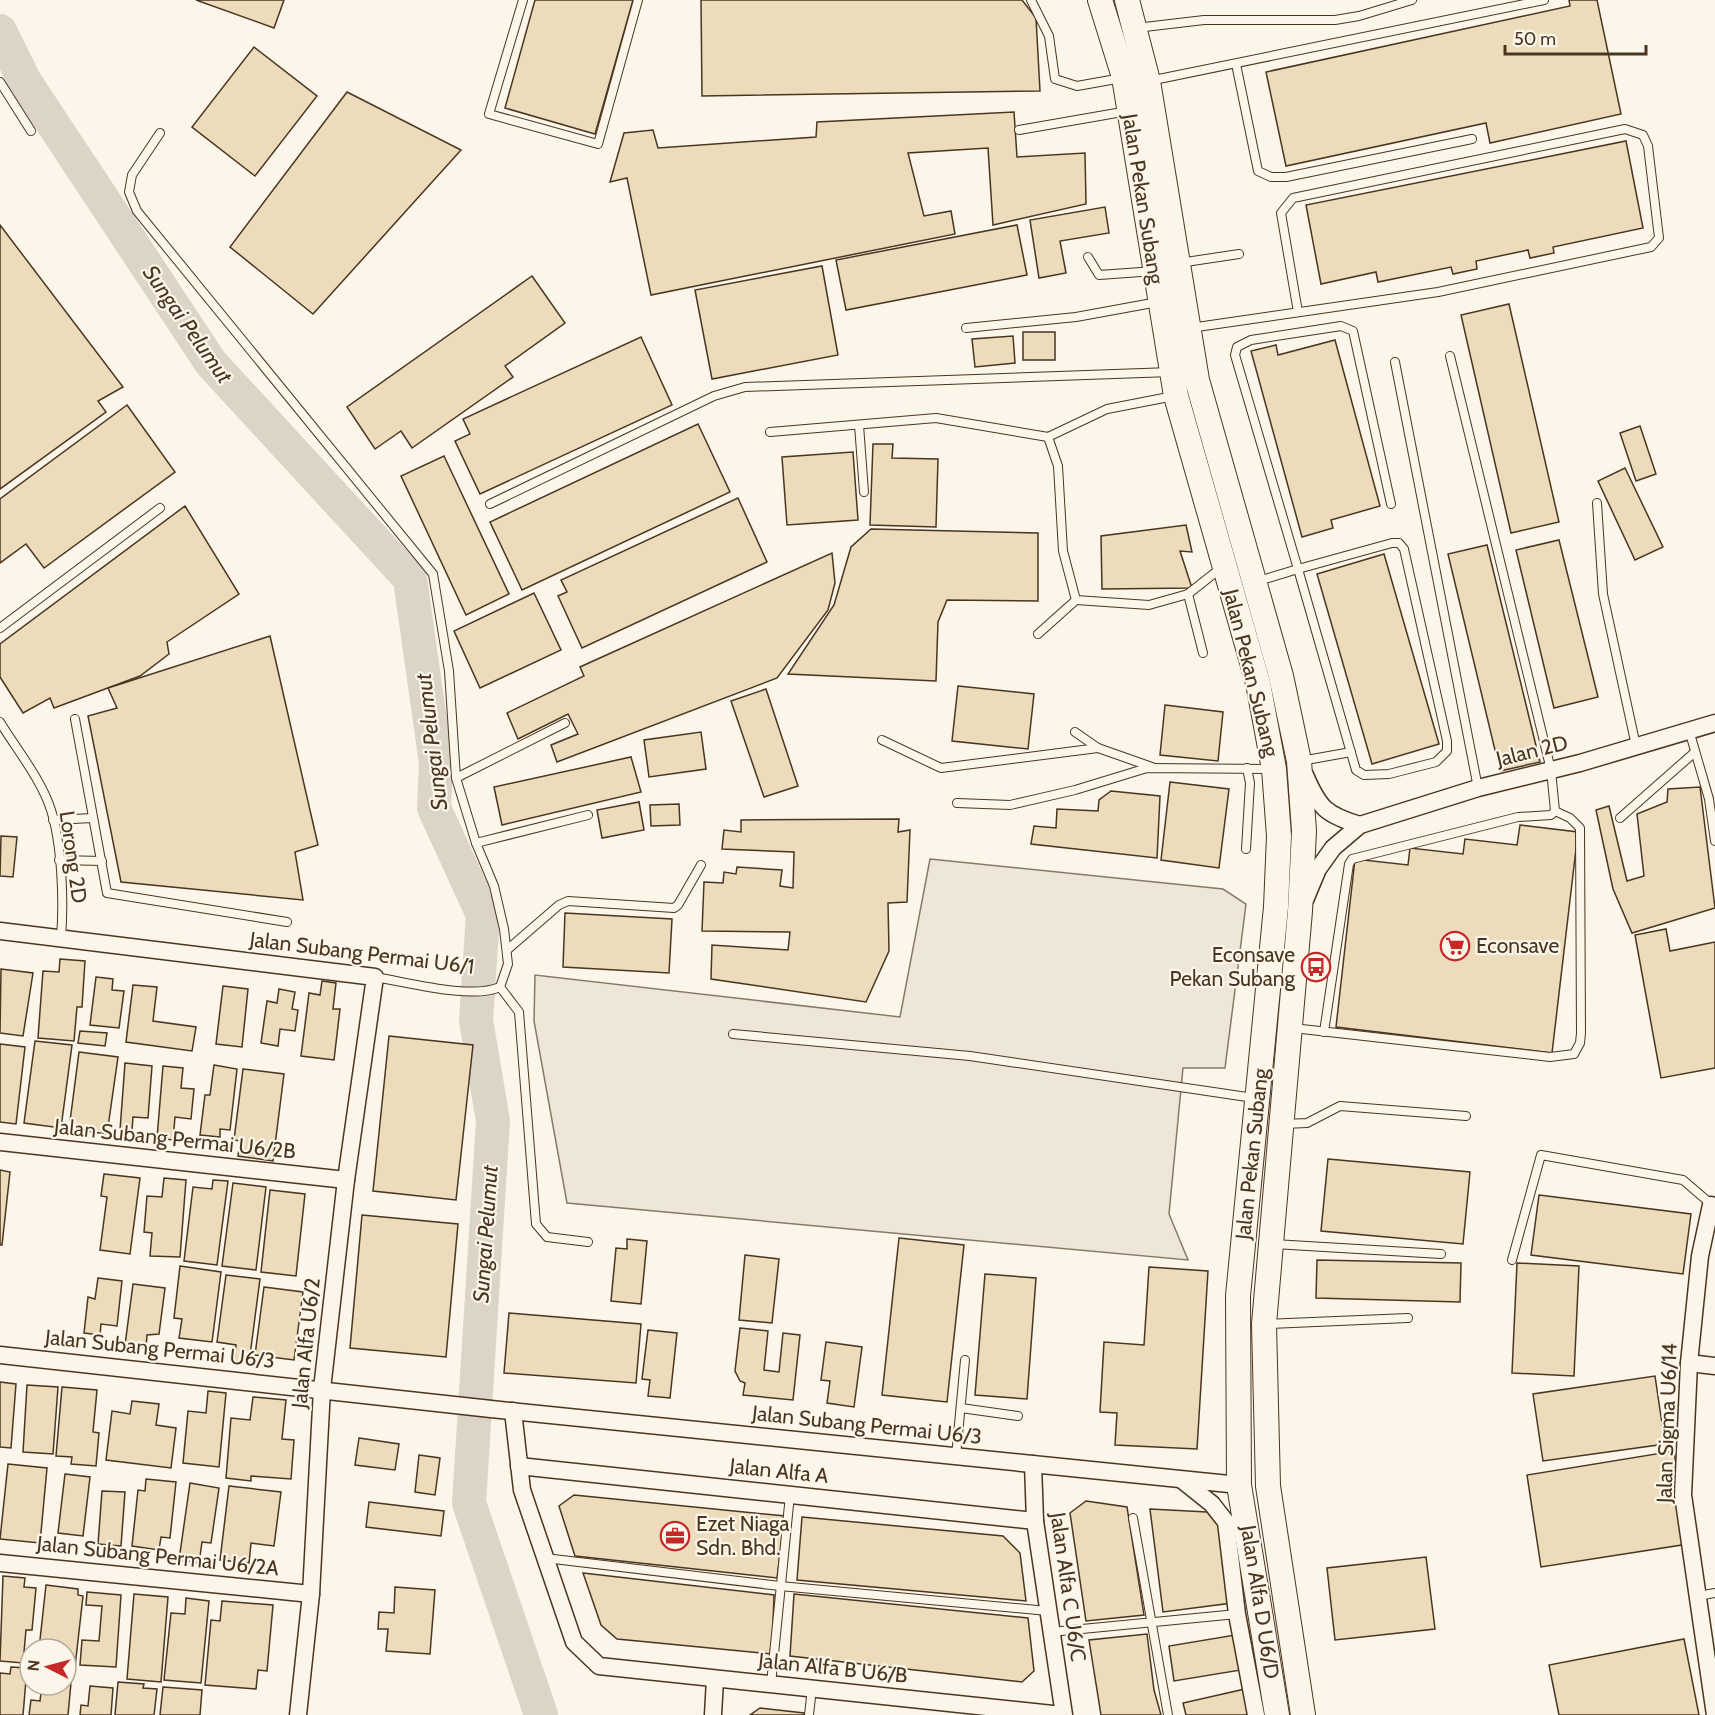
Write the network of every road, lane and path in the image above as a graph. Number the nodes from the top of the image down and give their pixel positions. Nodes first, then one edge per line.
1 (524, 0) edge
2 (638, 0) edge
3 (1030, 0) edge
4 (1100, 0) edge
5 (1127, 0) edge
6 (1412, 0) edge
7 (1544, 0) edge
8 (1135, 28) junction
9 (1236, 64) junction
10 (1124, 77) junction
11 (1148, 81) junction
12 (0, 82) edge
13 (1130, 110) junction
14 (1019, 130) dead end
15 (31, 131) dead end
16 (160, 133) dead end
17 (1472, 139) dead end
18 (1239, 254) dead end
19 (1088, 257) dead end
20 (1179, 263) junction
21 (1155, 272) junction
22 (1159, 302) junction
23 (1298, 312) junction
24 (966, 328) dead end
25 (1189, 328) junction
26 (1450, 356) dead end
27 (1395, 362) dead end
28 (1172, 372) junction
29 (1176, 396) junction
30 (860, 424) junction
31 (770, 432) dead end
32 (1048, 437) junction
33 (864, 492) dead end
34 (1597, 503) dead end
35 (490, 504) dead end
36 (1391, 504) dead end
37 (160, 508) dead end
38 (1224, 565) junction
39 (1298, 569) junction
40 (1255, 582) junction
41 (1188, 594) junction
42 (1076, 600) junction
43 (0, 628) edge
44 (1038, 634) dead end
45 (1203, 653) dead end
46 (75, 719) dead end
47 (0, 722) edge
48 (565, 723) dead end
49 (1715, 723) edge
50 (1689, 730) junction
51 (1075, 732) dead end
52 (882, 740) dead end
53 (1636, 746) junction
54 (1098, 748) junction
55 (1351, 752) junction
56 (1695, 752) junction
57 (1299, 761) junction
58 (1155, 768) junction
59 (1247, 768) junction
60 (1274, 769) junction
61 (1551, 770) junction
62 (456, 778) junction
63 (1478, 788) junction
64 (957, 803) dead end
65 (1555, 811) junction
66 (588, 815) dead end
67 (93, 818) junction
68 (1620, 818) dead end
69 (53, 820) junction
70 (1360, 825) junction
71 (1715, 841) edge
72 (476, 843) junction
73 (1246, 849) dead end
74 (59, 860) junction
75 (102, 861) junction
76 (701, 866) dead end
77 (1300, 911) junction
78 (287, 922) dead end
79 (0, 931) edge
80 (60, 938) junction
81 (507, 950) junction
82 (375, 977) junction
83 (500, 987) junction
84 (1290, 1028) junction
85 (1324, 1032) junction
86 (733, 1034) dead end
87 (1258, 1099) junction
88 (1466, 1116) dead end
89 (1281, 1124) junction
90 (0, 1142) edge
91 (346, 1180) junction
92 (1713, 1202) edge
93 (588, 1242) dead end
94 (1269, 1244) junction
95 (1441, 1254) dead end
96 (1512, 1260) dead end
97 (1408, 1318) dead end
98 (1264, 1324) junction
99 (0, 1355) edge
100 (965, 1360) dead end
101 (1689, 1363) junction
102 (1715, 1366) edge
103 (322, 1389) junction
104 (961, 1408) junction
105 (513, 1411) junction
106 (1018, 1416) dead end
107 (956, 1456) junction
108 (1033, 1464) junction
109 (519, 1466) junction
110 (1181, 1479) junction
111 (1239, 1485) junction
112 (790, 1495) junction
113 (1133, 1518) dead end
114 (1035, 1521) junction
115 (545, 1558) junction
116 (0, 1563) edge
117 (780, 1586) junction
118 (1715, 1593) edge
119 (311, 1594) junction
120 (1698, 1596) junction
121 (1048, 1611) junction
122 (1237, 1614) junction
123 (1153, 1621) junction
124 (1051, 1632) junction
125 (715, 1679) junction
126 (771, 1684) junction
127 (812, 1688) junction
128 (901, 1707) edge
129 (298, 1715) edge
130 (712, 1715) edge
131 (809, 1715) edge
132 (1063, 1715) edge
133 (1168, 1715) edge
134 (1256, 1715) edge
135 (1277, 1715) edge
136 (1303, 1715) edge
137 (1715, 1715) edge

1 - 2 lane
3 - 10 lane
4 - 10 main road, Jalan Pekan Subang
5 - 8 main road, Jalan Pekan Subang
6 - 8 lane
7 - 9 lane
8 - 11 main road, Jalan Pekan Subang
9 - 11 lane
9 - 17 lane
10 - 13 main road, Jalan Pekan Subang
11 - 20 main road, Jalan Pekan Subang
12 - 15 lane
13 - 14 lane
13 - 21 main road, Jalan Pekan Subang
16 - 62 lane, Jalan Subang Permai U6/1
18 - 20 lane
19 - 21 lane
20 - 25 main road, Jalan Pekan Subang
21 - 22 main road, Jalan Pekan Subang
22 - 24 lane
22 - 28 main road, Jalan Pekan Subang
23 - 23 lane
23 - 25 lane
25 - 40 main road, Jalan Pekan Subang
26 - 61 lane
27 - 63 lane
28 - 29 main road, Jalan Pekan Subang
28 - 35 lane
29 - 32 lane
29 - 38 main road, Jalan Pekan Subang
30 - 31 lane
30 - 32 lane
30 - 33 lane
32 - 42 lane
34 - 53 lane
36 - 39 lane
37 - 43 lane
38 - 41 lane
38 - 60 main road, Jalan Pekan Subang
39 - 40 lane
39 - 55 lane
39 - 55 lane
40 - 57 main road, Jalan Pekan Subang
41 - 42 lane
41 - 45 lane
42 - 44 lane
46 - 67 lane
47 - 69 lane, Lorong 2D
48 - 62 lane
49 - 50 street, Jalan 2D
50 - 53 street, Jalan 2D
50 - 56 lane
51 - 54 lane
52 - 54 lane
53 - 61 street, Jalan 2D
54 - 58 lane
55 - 57 lane
56 - 68 lane
56 - 71 lane
57 - 70 street
57 - 77 main road, Jalan Pekan Subang
58 - 59 lane
58 - 64 lane
59 - 60 lane
59 - 73 lane
60 - 87 main road, Jalan Pekan Subang
61 - 63 street, Jalan 2D
61 - 65 lane
62 - 72 lane, Jalan Subang Permai U6/1
63 - 70 street, Jalan 2D
65 - 85 lane
65 - 85 lane
66 - 72 lane
67 - 69 lane
67 - 75 lane
69 - 74 lane, Lorong 2D
70 - 77 street, Jalan 2D
72 - 81 lane, Jalan Subang Permai U6/1
74 - 75 lane
74 - 80 lane, Lorong 2D
75 - 78 lane
76 - 81 lane
77 - 84 main road, Jalan Pekan Subang
79 - 80 street, Jalan Subang Permai U6/1
80 - 82 street, Jalan Subang Permai U6/1
81 - 83 lane, Jalan Subang Permai U6/1
82 - 83 lane, Jalan Subang Permai U6/1
82 - 91 street, Jalan Alfa U6/2
83 - 93 lane
84 - 85 lane
84 - 89 main road, Jalan Pekan Subang
86 - 87 lane
87 - 111 main road, Jalan Pekan Subang
88 - 89 lane
89 - 94 main road, Jalan Pekan Subang
90 - 91 street, Jalan Subang Permai U6/2B
91 - 103 street, Jalan Alfa U6/2
92 - 96 lane
92 - 101 street, Jalan Sigma U6/14
94 - 95 lane
94 - 98 main road, Jalan Pekan Subang
97 - 98 lane
98 - 136 main road, Jalan Pekan Subang
99 - 103 street, Jalan Subang Permai U6/3
100 - 104 lane
101 - 102 street
101 - 120 street, Jalan Sigma U6/14
103 - 105 street, Jalan Subang Permai U6/3
103 - 119 street, Jalan Alfa U6/2
104 - 106 lane
104 - 107 lane
105 - 107 street, Jalan Subang Permai U6/3
105 - 109 street
107 - 108 street, Jalan Subang Permai U6/3
108 - 110 street, Jalan Subang Permai U6/3
108 - 114 street, Jalan Alfa C U6/C
109 - 112 street, Jalan Alfa A
109 - 115 street
110 - 111 street, Jalan Subang Permai U6/3
110 - 122 street, Jalan Alfa D U6/D
111 - 135 main road, Jalan Pekan Subang
112 - 114 street, Jalan Alfa A
112 - 117 lane
113 - 123 lane
114 - 121 street, Jalan Alfa C U6/C
115 - 117 lane
115 - 125 street, Jalan Alfa B U6/B
116 - 119 street, Jalan Subang Permai U6/2A
117 - 121 lane
117 - 126 lane
118 - 120 lane
119 - 129 street, Jalan Alfa U6/2
120 - 137 street, Jalan Sigma U6/14
121 - 124 street, Jalan Alfa C U6/C
122 - 123 lane
122 - 134 street, Jalan Alfa D U6/D
123 - 124 lane
123 - 133 lane
124 - 132 street, Jalan Alfa C U6/C
125 - 126 street, Jalan Alfa B U6/B
125 - 130 street
126 - 127 street, Jalan Alfa B U6/B
127 - 128 street, Jalan Alfa B U6/B
127 - 131 lane
128 - 132 street, Jalan Alfa B U6/B

